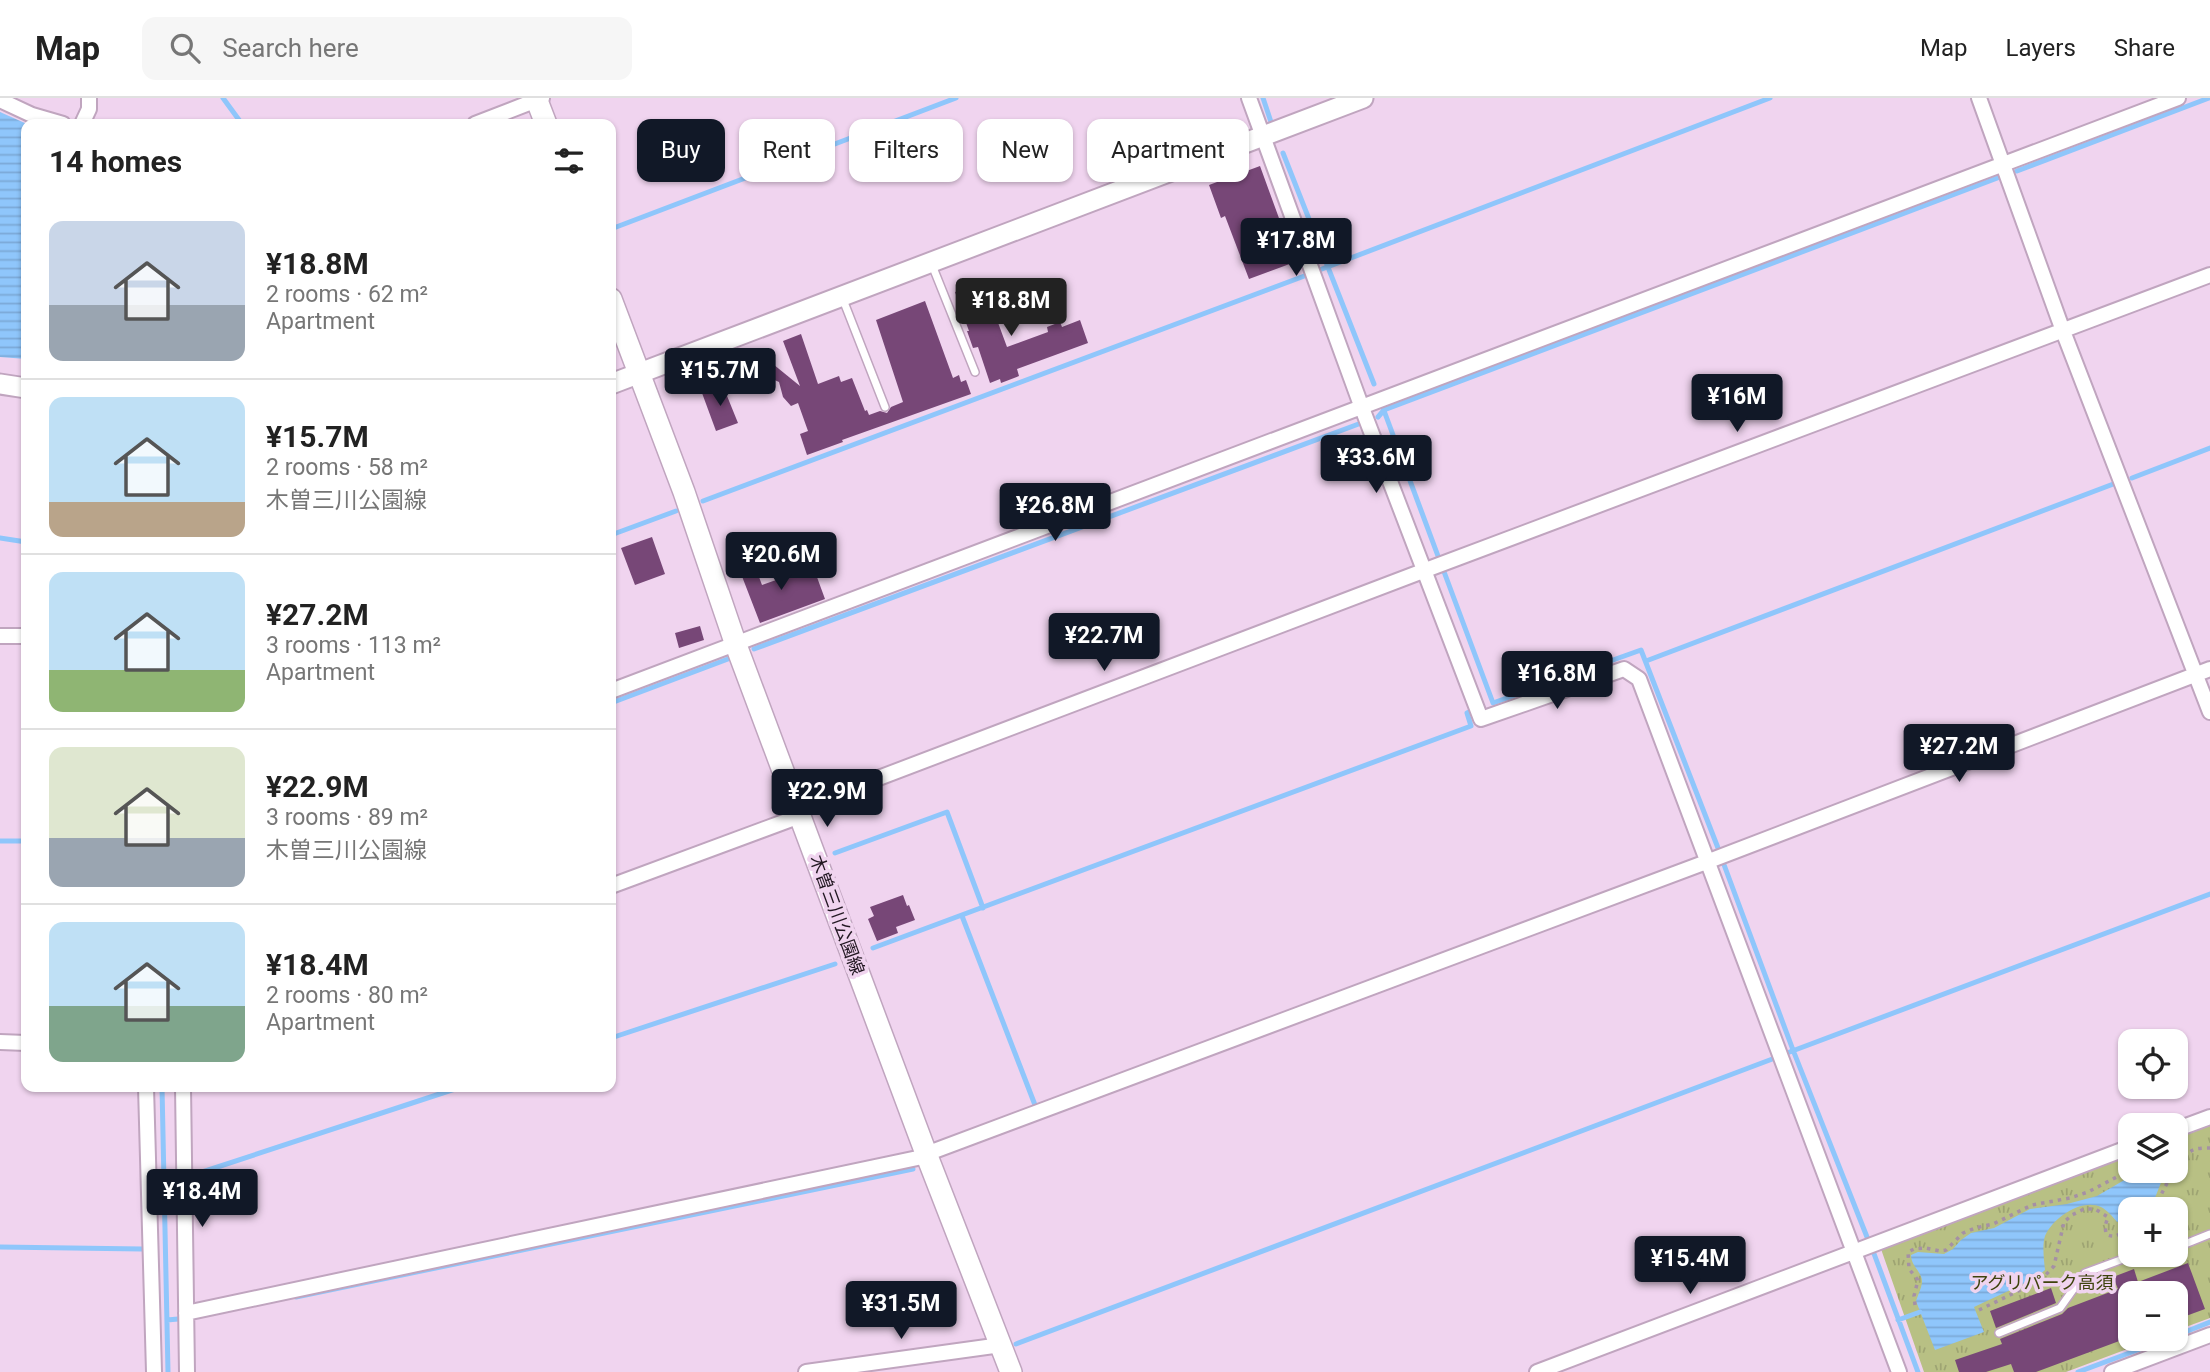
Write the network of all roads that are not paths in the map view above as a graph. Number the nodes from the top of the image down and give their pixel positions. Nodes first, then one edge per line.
1 (89, 98) edge
2 (1249, 98) edge
3 (1363, 98) edge
4 (1979, 98) edge
5 (2178, 98) edge
6 (539, 99) edge
7 (0, 100) edge
8 (46, 119) edge
9 (84, 119) edge
10 (488, 119) edge
11 (545, 119) edge
12 (1264, 136) junction
13 (2004, 164) junction
14 (931, 262) junction
15 (2210, 275) edge
16 (842, 296) junction
17 (616, 313) edge
18 (2063, 331) junction
19 (975, 372) dead end
20 (638, 373) junction
21 (616, 382) edge
22 (0, 384) edge
23 (21, 387) edge
24 (885, 407) dead end
25 (1362, 408) junction
26 (1423, 570) junction
27 (0, 636) edge
28 (21, 636) edge
29 (736, 645) junction
30 (2203, 672) edge
31 (616, 689) edge
32 (2210, 712) edge
33 (798, 812) junction
34 (1709, 861) junction
35 (616, 884) edge
36 (0, 1042) edge
37 (21, 1043) edge
38 (146, 1092) edge
39 (183, 1092) edge
40 (2210, 1117) edge
41 (2188, 1125) edge
42 (2118, 1152) edge
43 (926, 1155) junction
44 (2210, 1234) edge
45 (2188, 1243) edge
46 (1855, 1252) junction
47 (2118, 1261) edge
48 (186, 1313) junction
49 (1999, 1333) dead end
50 (2210, 1335) edge
51 (1001, 1345) junction
52 (154, 1372) edge
53 (187, 1372) edge
54 (806, 1372) edge
55 (1011, 1372) edge
56 (1537, 1372) edge
57 (1899, 1372) edge
58 (2112, 1372) edge

1 - 9 street
2 - 12 street
3 - 12 street
4 - 13 street
5 - 13 street
6 - 10 street
6 - 11 main road
7 - 8 street
12 - 14 street
12 - 25 street
13 - 18 street
13 - 25 street
14 - 16 street
14 - 19 lane
15 - 18 street
16 - 20 street
16 - 24 lane
17 - 20 main road, 木曽三川公園線
18 - 26 street
18 - 30 street
20 - 21 street
20 - 29 main road, 木曽三川公園線
22 - 23 street
25 - 26 street
25 - 29 street
26 - 33 street
26 - 34 street
27 - 28 street
29 - 31 street
29 - 33 main road, 木曽三川公園線
30 - 32 street
30 - 34 street
33 - 35 street
33 - 43 main road, 木曽三川公園線
34 - 43 street
34 - 46 street
36 - 37 street
38 - 52 street
39 - 48 street
40 - 41 street
42 - 46 street
43 - 48 street
43 - 51 main road, 木曽三川公園線
44 - 45 lane
46 - 56 street
46 - 57 street
47 - 49 lane
48 - 53 street
50 - 58 street
51 - 54 street
51 - 55 main road, 木曽三川公園線

